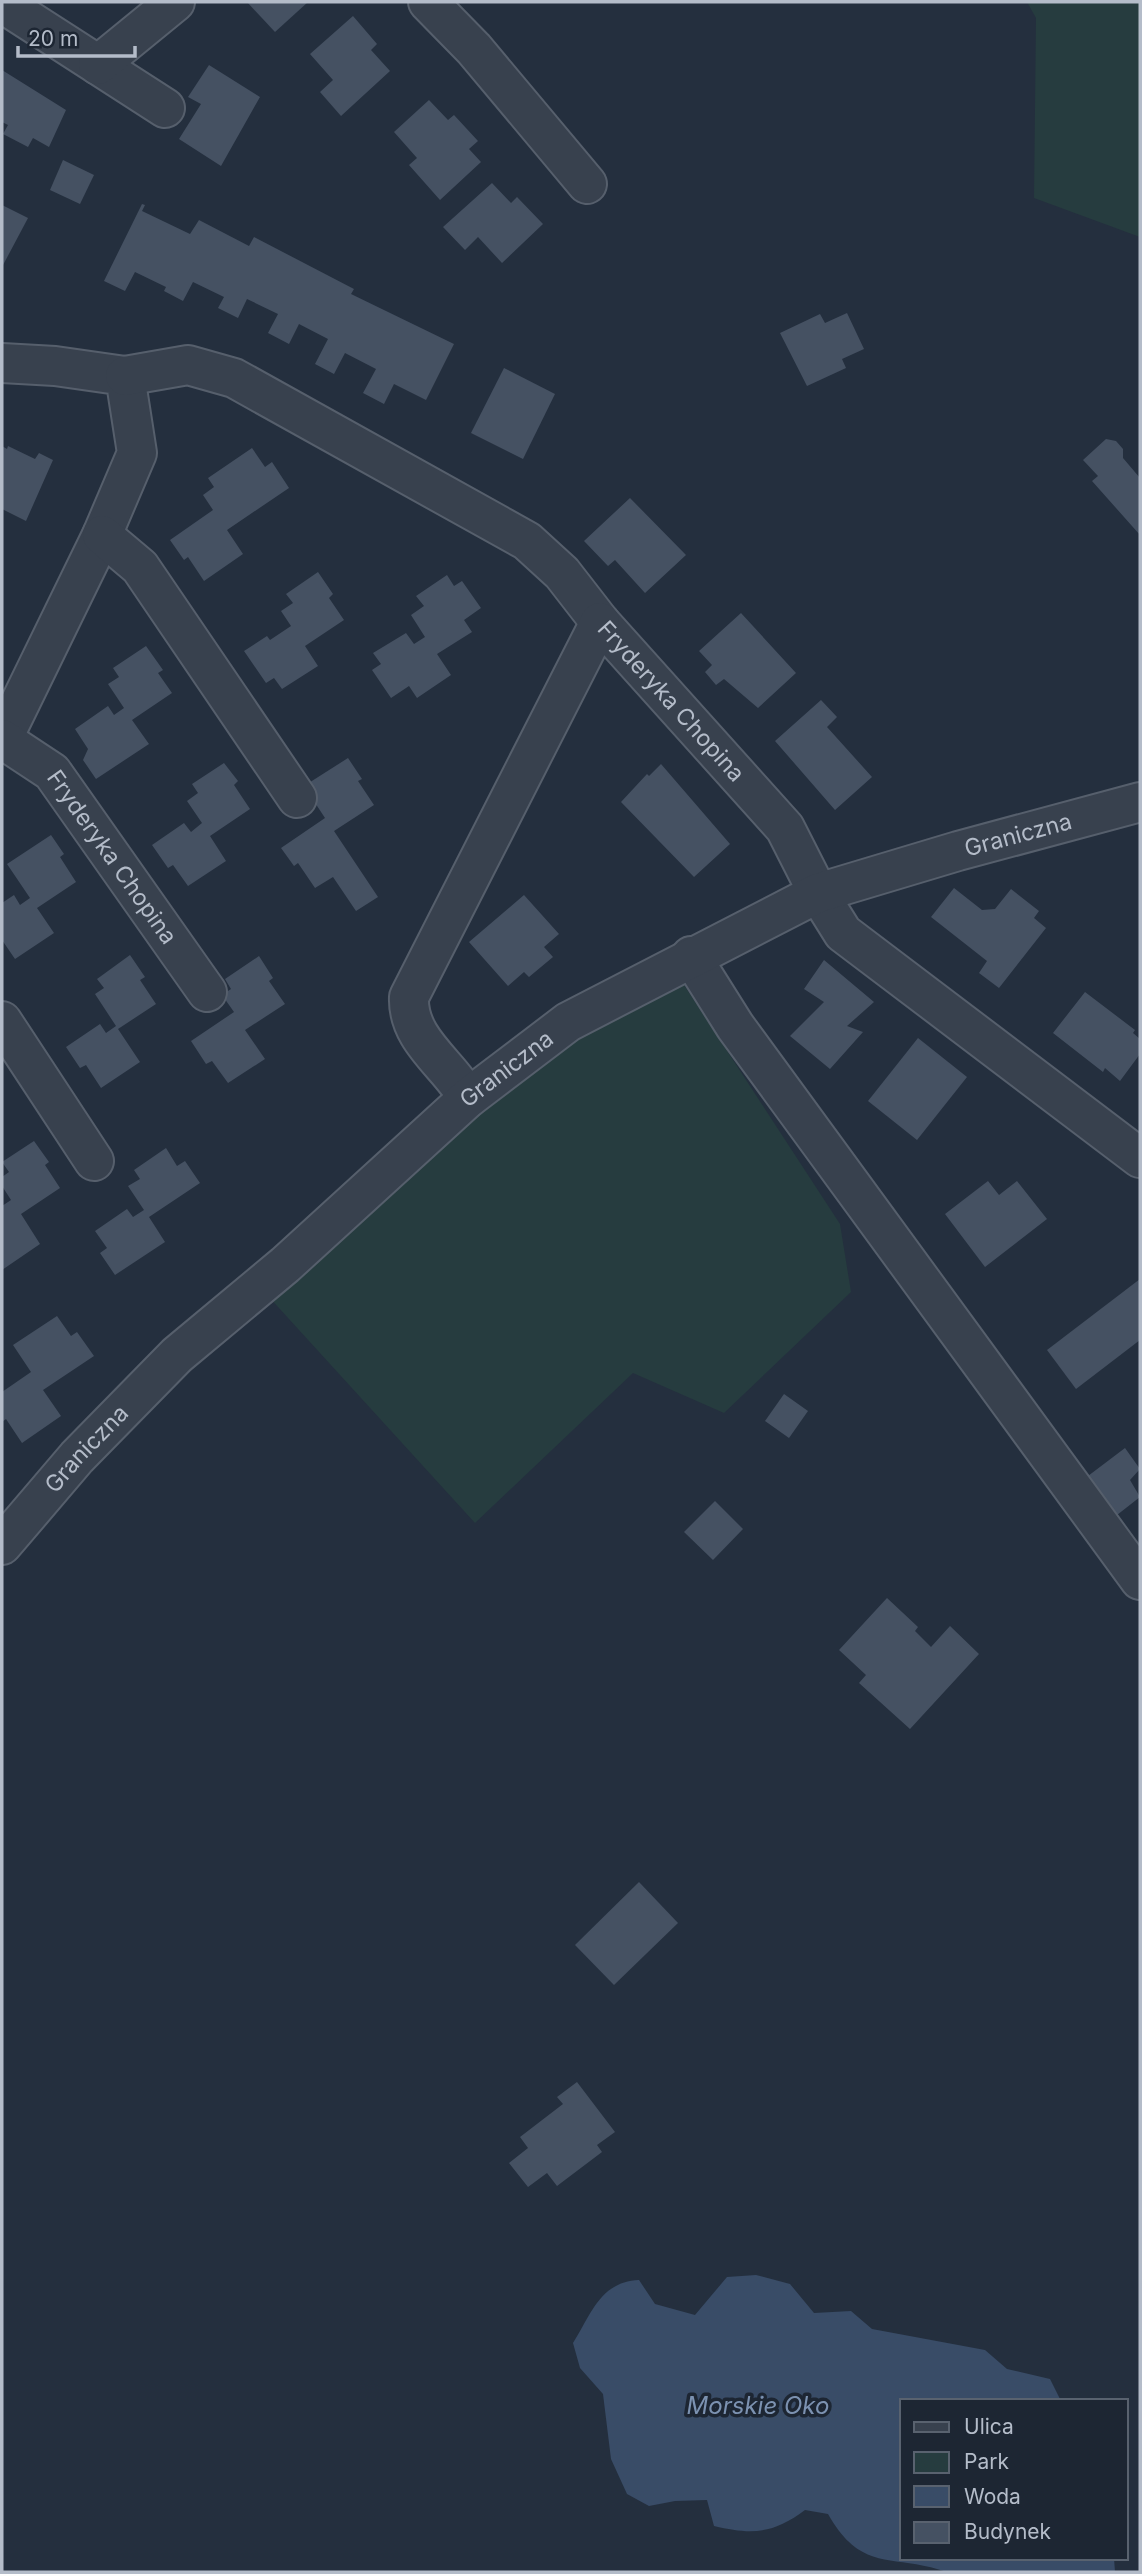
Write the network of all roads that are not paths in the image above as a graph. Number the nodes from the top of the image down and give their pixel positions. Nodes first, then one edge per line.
1 (175, 2) edge
2 (428, 2) edge
3 (2, 3) edge
4 (98, 65) junction
5 (165, 107) dead end
6 (587, 184) dead end
7 (2, 363) edge
8 (125, 376) junction
9 (102, 535) junction
10 (600, 622) junction
11 (2, 739) edge
12 (297, 798) dead end
13 (1140, 802) edge
14 (818, 893) junction
15 (691, 956) junction
16 (207, 992) dead end
17 (2, 1021) edge
18 (468, 1098) junction
19 (1140, 1158) edge
20 (94, 1161) dead end
21 (2, 1545) edge
22 (1140, 1580) edge

1 - 4 street
2 - 6 street
3 - 4 street
4 - 5 street
7 - 8 street, Fryderyka Chopina
8 - 9 street, Fryderyka Chopina
8 - 10 street, Fryderyka Chopina
9 - 11 street, Fryderyka Chopina
9 - 12 street
10 - 14 street, Fryderyka Chopina
10 - 18 street
11 - 16 street, Fryderyka Chopina
13 - 14 street, Graniczna
14 - 15 street, Graniczna
14 - 19 street, Fryderyka Chopina
15 - 18 street, Graniczna
15 - 22 street
17 - 20 street
18 - 21 street, Graniczna

